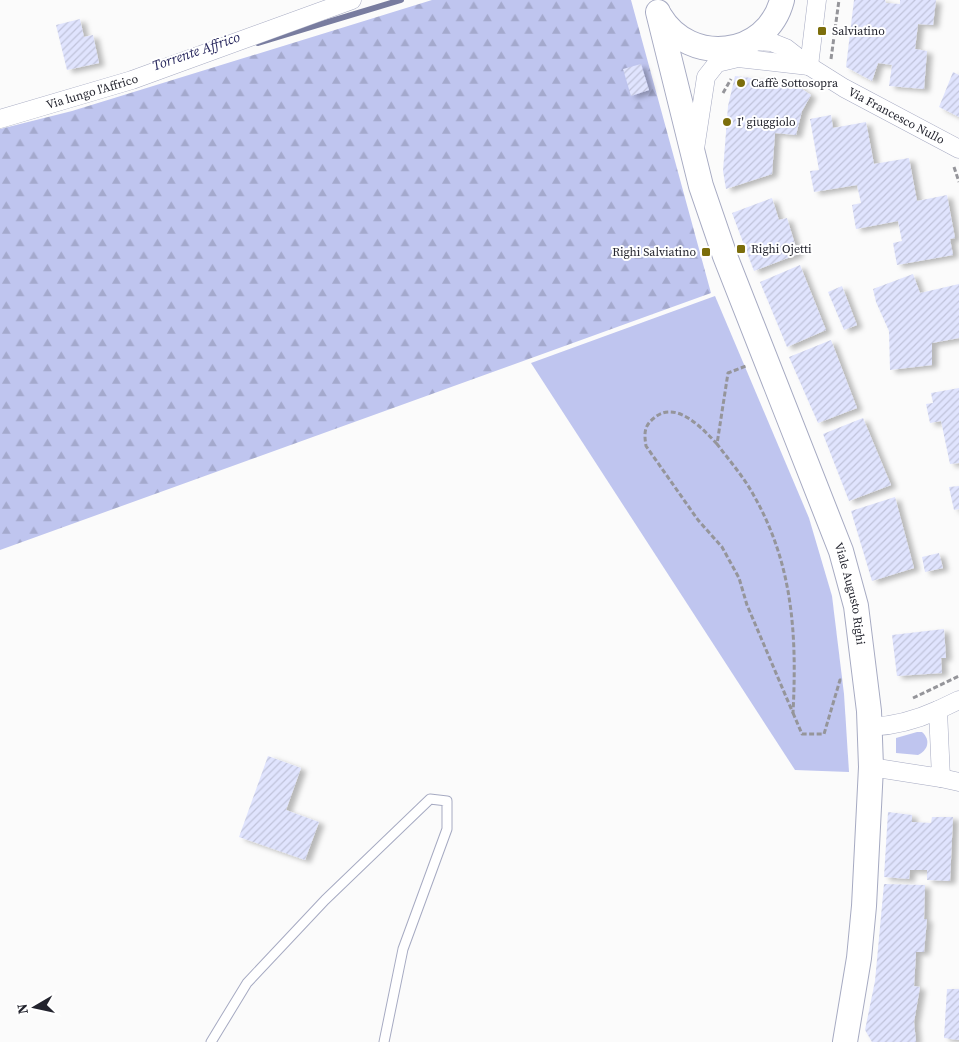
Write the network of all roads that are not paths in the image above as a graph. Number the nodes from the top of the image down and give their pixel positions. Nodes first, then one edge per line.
1 (352, 0) edge
2 (818, 0) edge
3 (656, 6) edge
4 (779, 7) edge
5 (752, 41) junction
6 (793, 52) junction
7 (716, 55) junction
8 (809, 66) junction
9 (678, 96) junction
10 (0, 120) edge
11 (959, 149) edge
12 (696, 169) junction
13 (959, 700) edge
14 (938, 710) junction
15 (870, 727) junction
16 (870, 767) junction
17 (941, 778) junction
18 (959, 782) edge
19 (211, 1042) edge
20 (384, 1042) edge
21 (845, 1042) edge

1 - 10 street, Via lungo l'Affrico
2 - 8 street
3 - 7 main road
3 - 9 main road, Viale Augusto Righi
4 - 5 main road
4 - 6 street, Via Francesco Nullo
5 - 6 street, Via Francesco Nullo
5 - 7 main road
6 - 8 street, Via Francesco Nullo
7 - 8 street, Via Francesco Nullo
7 - 9 main road, Viale Augusto Righi
7 - 12 street, Viale Augusto Righi
8 - 11 street, Via Francesco Nullo
9 - 12 main road, Viale Augusto Righi
12 - 15 main road, Viale Augusto Righi
13 - 14 street
14 - 15 street
14 - 17 street
15 - 16 main road, Viale Augusto Righi
16 - 17 street
16 - 21 main road, Viale Augusto Righi
17 - 18 street
19 - 20 lane

